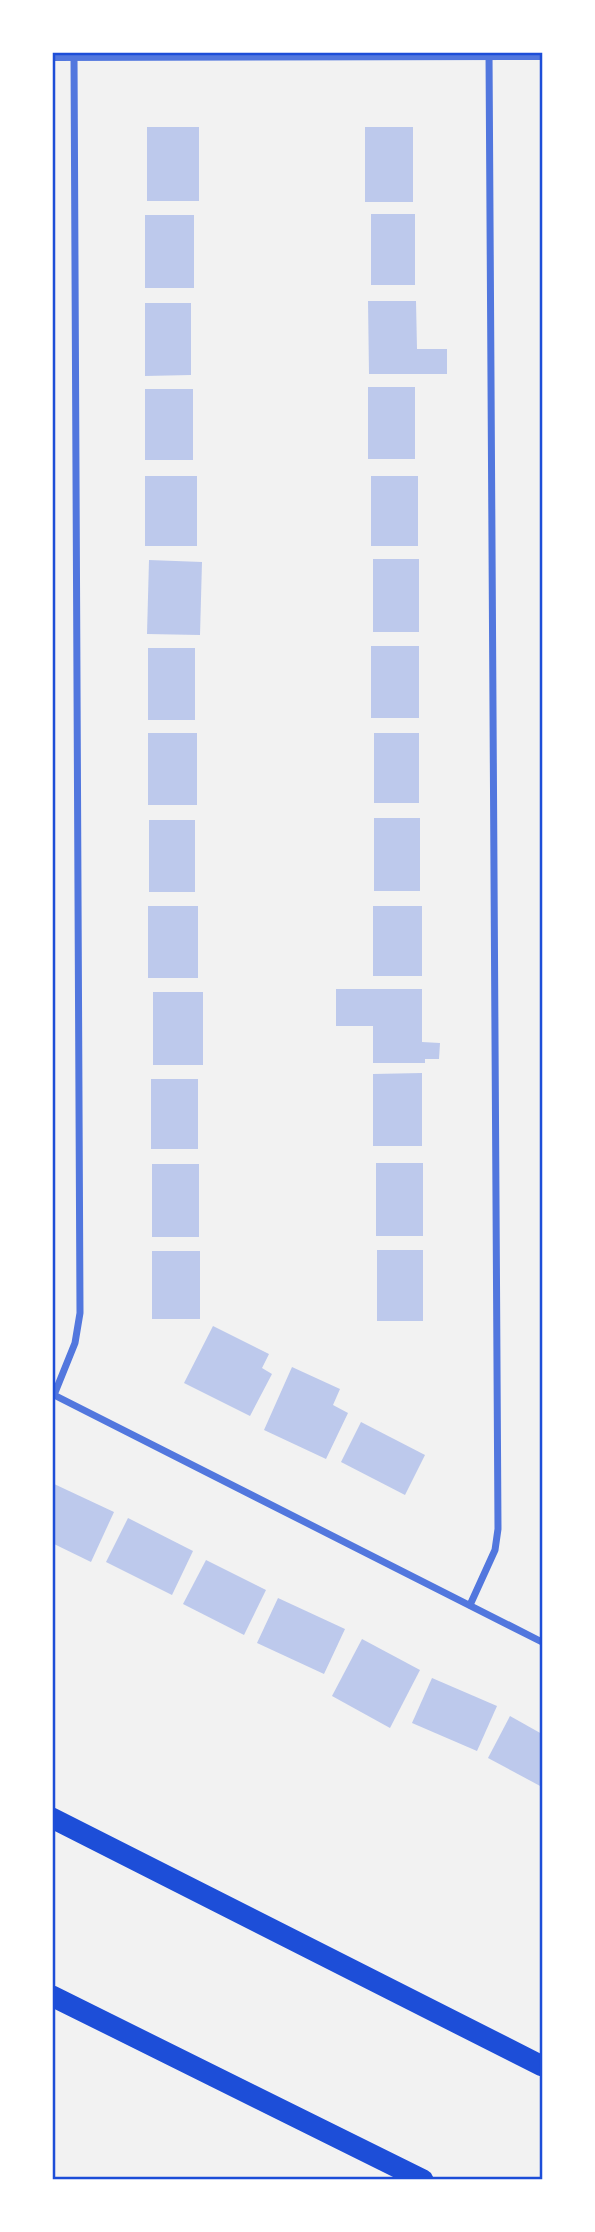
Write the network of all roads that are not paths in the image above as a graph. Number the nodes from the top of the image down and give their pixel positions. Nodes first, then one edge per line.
1 (489, 53) edge
2 (542, 54) edge
3 (52, 55) edge
4 (74, 55) junction
5 (53, 1394) edge
6 (470, 1605) junction
7 (542, 1642) edge
8 (52, 1818) edge
9 (52, 1996) edge
10 (542, 2066) edge
11 (423, 2179) edge

1 - 2 street
1 - 4 street
1 - 6 street
3 - 4 street
4 - 5 street
5 - 6 street
6 - 7 street
8 - 10 highway
9 - 11 highway

